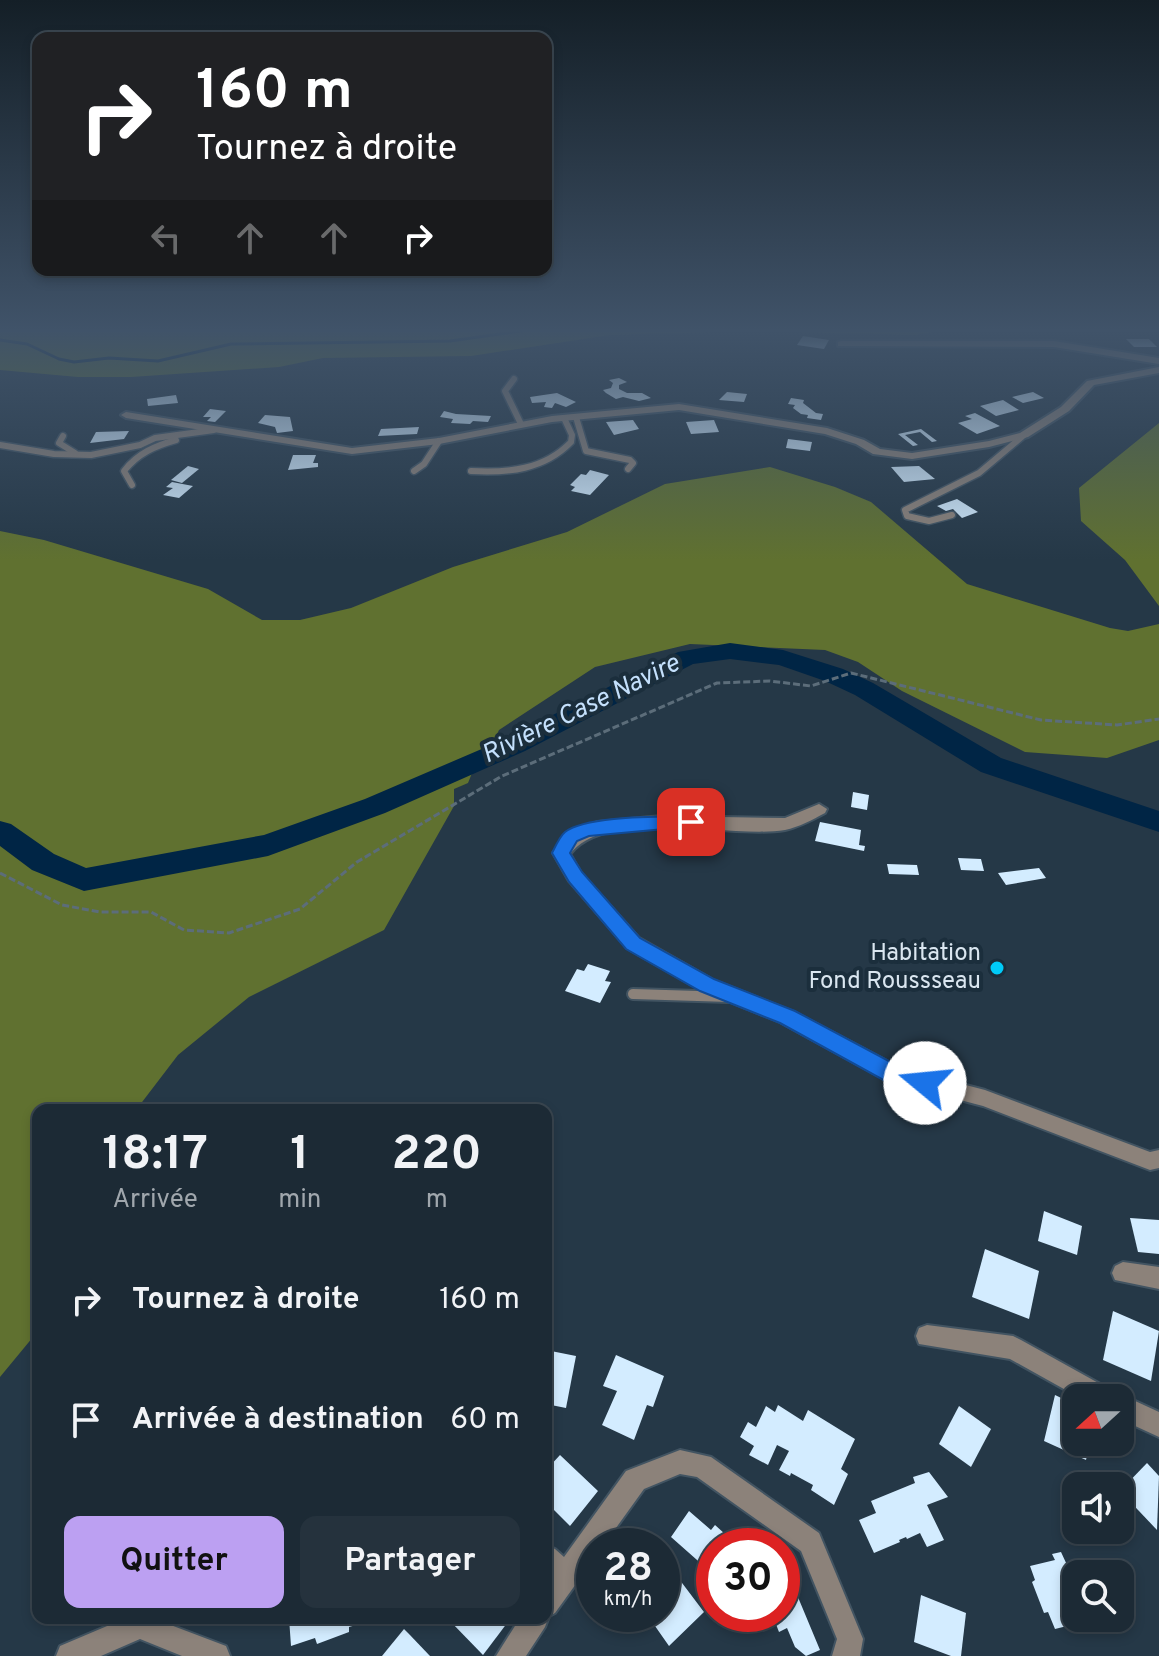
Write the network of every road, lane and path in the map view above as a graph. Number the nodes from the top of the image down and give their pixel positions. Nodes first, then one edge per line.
1 (512, 405) edge
2 (1069, 405) edge
3 (126, 415) dead end
4 (570, 417) junction
5 (521, 424) junction
6 (222, 429) junction
7 (1024, 435) junction
8 (63, 436) dead end
9 (439, 441) junction
10 (0, 445) edge
11 (78, 455) junction
12 (628, 469) dead end
13 (414, 471) dead end
14 (471, 471) dead end
15 (132, 485) dead end
16 (952, 515) dead end
17 (1159, 719) edge
18 (819, 809) dead end
19 (0, 873) edge
20 (633, 994) dead end
21 (737, 997) junction
22 (1159, 1159) edge
23 (1123, 1273) dead end
24 (1159, 1278) edge
25 (927, 1336) dead end
26 (1078, 1384) edge
27 (1134, 1413) edge
28 (1159, 1425) edge
29 (552, 1564) edge
30 (565, 1577) junction
31 (552, 1595) edge
32 (144, 1624) edge
33 (153, 1624) edge
34 (532, 1624) edge
35 (70, 1656) edge
36 (216, 1656) edge
37 (510, 1656) edge
38 (846, 1656) edge

1 - 5 lane
2 - 7 street
3 - 6 street
4 - 5 street
4 - 7 street
4 - 12 lane
4 - 14 lane
5 - 9 street
6 - 9 street
6 - 11 lane
6 - 15 lane
7 - 16 lane
8 - 11 lane
9 - 13 lane
10 - 11 lane
17 - 19 path
18 - 21 street
20 - 21 lane
21 - 22 street
23 - 24 street
25 - 26 street
27 - 28 street
29 - 30 street
30 - 31 street
30 - 38 street
32 - 35 street
33 - 36 street
34 - 37 street

